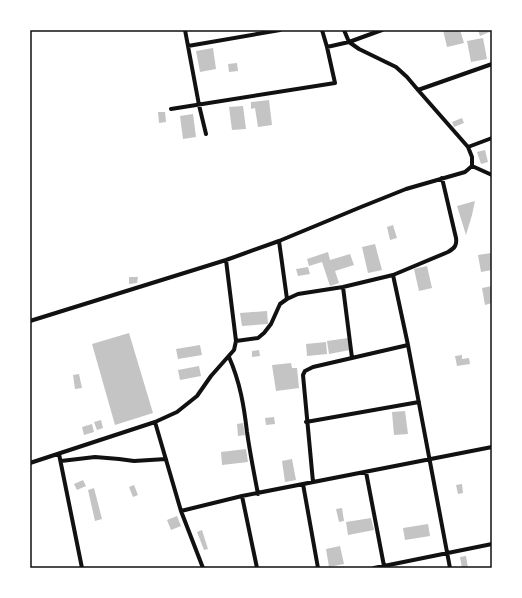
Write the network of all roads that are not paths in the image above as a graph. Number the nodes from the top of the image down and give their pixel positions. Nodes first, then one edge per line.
1 (185, 30) edge
2 (280, 30) edge
3 (322, 30) edge
4 (344, 30) edge
5 (382, 30) edge
6 (349, 42) junction
7 (188, 46) junction
8 (327, 47) junction
9 (492, 64) edge
10 (418, 90) junction
11 (199, 105) junction
12 (171, 109) dead end
13 (206, 134) dead end
14 (492, 138) edge
15 (468, 147) junction
16 (472, 166) junction
17 (492, 175) edge
18 (442, 178) junction
19 (279, 241) junction
20 (226, 260) junction
21 (393, 275) junction
22 (343, 287) junction
23 (287, 299) junction
24 (30, 321) edge
25 (236, 341) junction
26 (408, 345) junction
27 (229, 357) junction
28 (352, 358) junction
29 (419, 402) junction
30 (156, 422) junction
31 (306, 422) junction
32 (492, 447) edge
33 (59, 454) junction
34 (166, 459) junction
35 (61, 460) junction
36 (430, 460) junction
37 (30, 463) edge
38 (366, 472) junction
39 (313, 482) junction
40 (303, 484) junction
41 (258, 494) junction
42 (242, 496) junction
43 (181, 511) junction
44 (492, 544) edge
45 (448, 554) junction
46 (384, 566) junction
47 (82, 568) edge
48 (203, 568) edge
49 (257, 568) edge
50 (318, 568) edge
51 (374, 568) edge
52 (450, 568) edge

1 - 7 street
2 - 7 street
3 - 8 street
4 - 6 street
5 - 6 street
6 - 8 street
6 - 10 street
7 - 11 street
8 - 11 street
9 - 10 street
10 - 15 street
11 - 12 street
11 - 13 street
14 - 15 street
15 - 16 street
16 - 17 street
16 - 18 street
18 - 19 street
18 - 21 street
19 - 20 street
19 - 23 street
20 - 24 street
20 - 25 street
21 - 22 street
21 - 26 street
22 - 23 street
22 - 28 street
23 - 25 street
25 - 27 street
26 - 28 street
26 - 29 street
27 - 30 street
27 - 41 street
28 - 31 street
29 - 31 street
29 - 36 street
30 - 33 street
30 - 34 street
31 - 39 street
32 - 36 street
33 - 35 street
33 - 37 street
34 - 35 street
34 - 43 street
35 - 47 street
36 - 38 street
36 - 45 street
38 - 39 street
38 - 46 street
39 - 40 street
40 - 41 street
40 - 50 street
41 - 42 street
42 - 43 street
42 - 49 street
43 - 48 street
44 - 45 street
45 - 46 street
45 - 52 street
46 - 51 street

